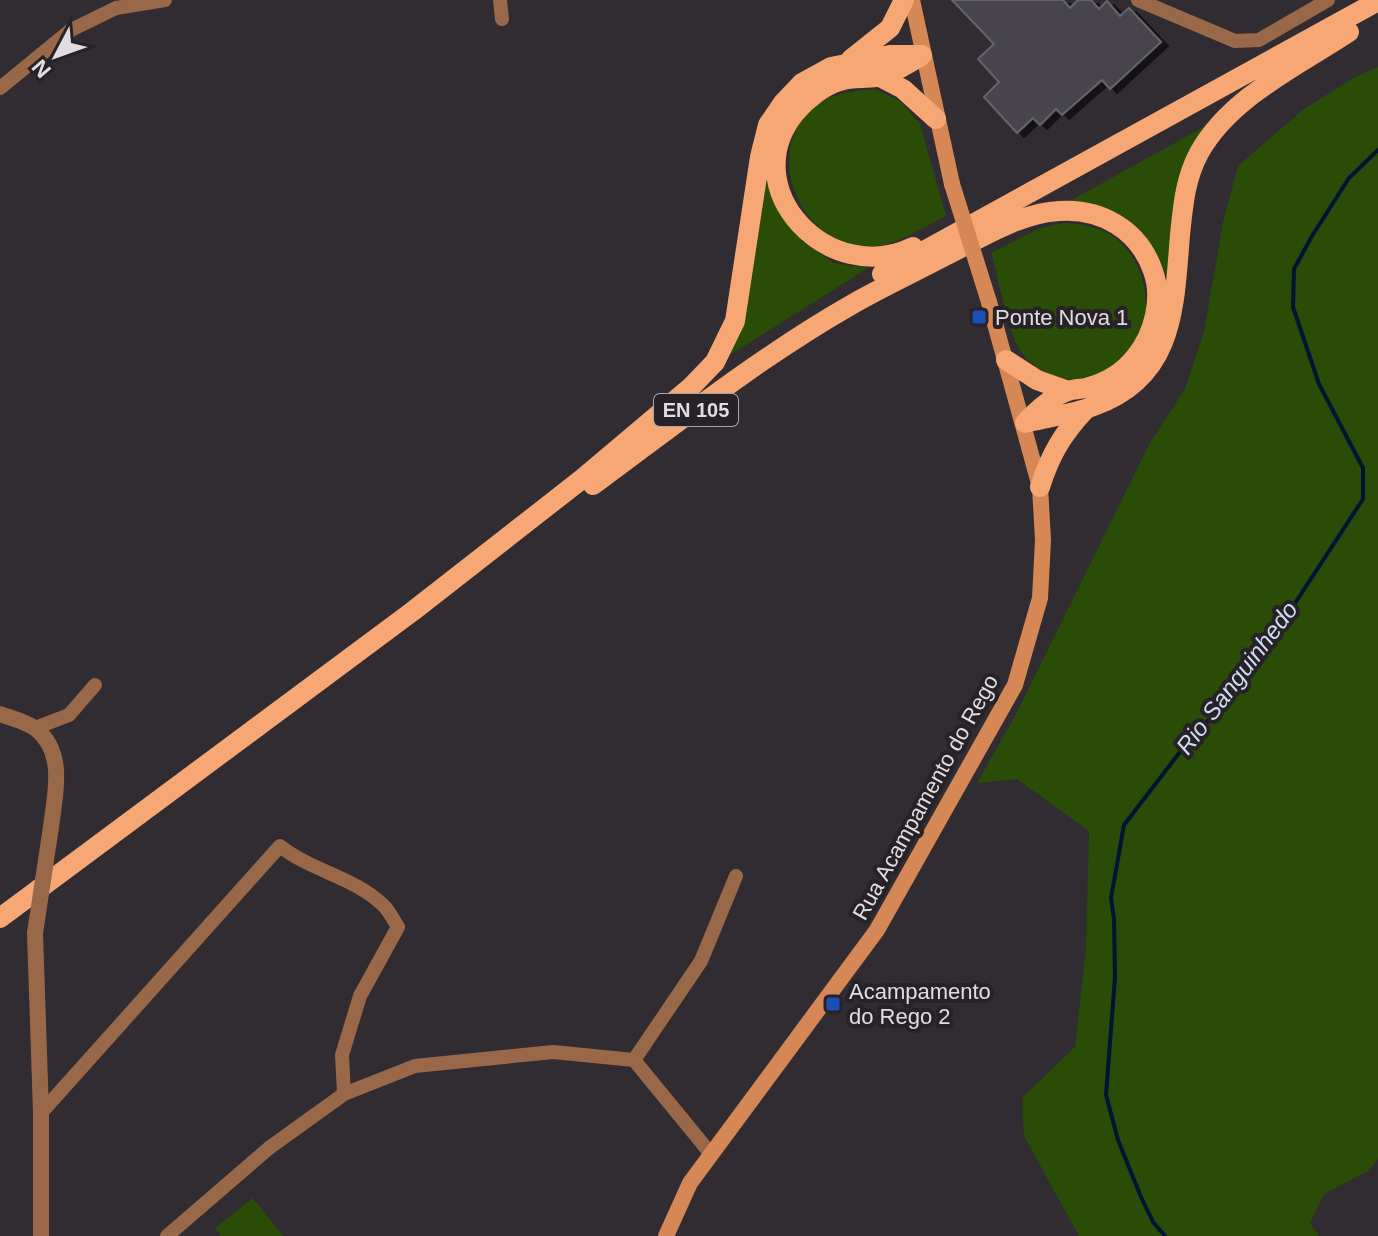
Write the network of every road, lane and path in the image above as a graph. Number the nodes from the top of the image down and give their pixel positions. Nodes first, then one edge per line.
1 (165, 0) edge
2 (500, 0) edge
3 (904, 0) edge
4 (912, 0) edge
5 (1138, 0) edge
6 (1328, 0) edge
7 (1378, 1) edge
8 (1378, 16) edge
9 (502, 19) dead end
10 (1349, 32) junction
11 (922, 55) junction
12 (844, 63) junction
13 (878, 76) junction
14 (0, 88) edge
15 (936, 119) junction
16 (1018, 199) junction
17 (993, 232) junction
18 (1006, 360) junction
19 (1068, 391) junction
20 (1086, 409) junction
21 (1025, 423) junction
22 (582, 479) junction
23 (1040, 487) junction
24 (413, 611) junction
25 (95, 685) dead end
26 (0, 714) edge
27 (35, 728) junction
28 (736, 876) dead end
29 (0, 918) edge
30 (634, 1060) junction
31 (344, 1094) junction
32 (41, 1113) junction
33 (711, 1154) junction
34 (41, 1236) edge
35 (168, 1236) edge
36 (666, 1236) edge

1 - 14 street
2 - 9 street
3 - 12 main road
4 - 11 main road, Rua Acampamento do Rego
5 - 6 street
7 - 16 main road, EN 105
8 - 10 main road, EN 105
10 - 17 main road, EN 105
10 - 20 main road
11 - 12 main road
11 - 13 main road
11 - 15 main road, Rua Acampamento do Rego
12 - 22 main road
13 - 15 main road
13 - 16 main road
15 - 18 main road, Rua Acampamento do Rego, bridge
16 - 22 main road, EN 105
17 - 19 main road
17 - 24 main road, EN 105
18 - 19 main road
18 - 21 main road, Rua Acampamento do Rego
19 - 21 main road
20 - 21 main road
20 - 23 main road
21 - 23 main road, Rua Acampamento do Rego
22 - 24 main road, EN 105
23 - 33 main road, Rua Acampamento do Rego
24 - 29 main road, EN 105
25 - 27 street
26 - 27 street
27 - 32 street, bridge
28 - 30 street
30 - 31 street
30 - 33 street
31 - 32 street
31 - 35 street
32 - 34 street
33 - 36 main road, Rua Acampamento do Rego

